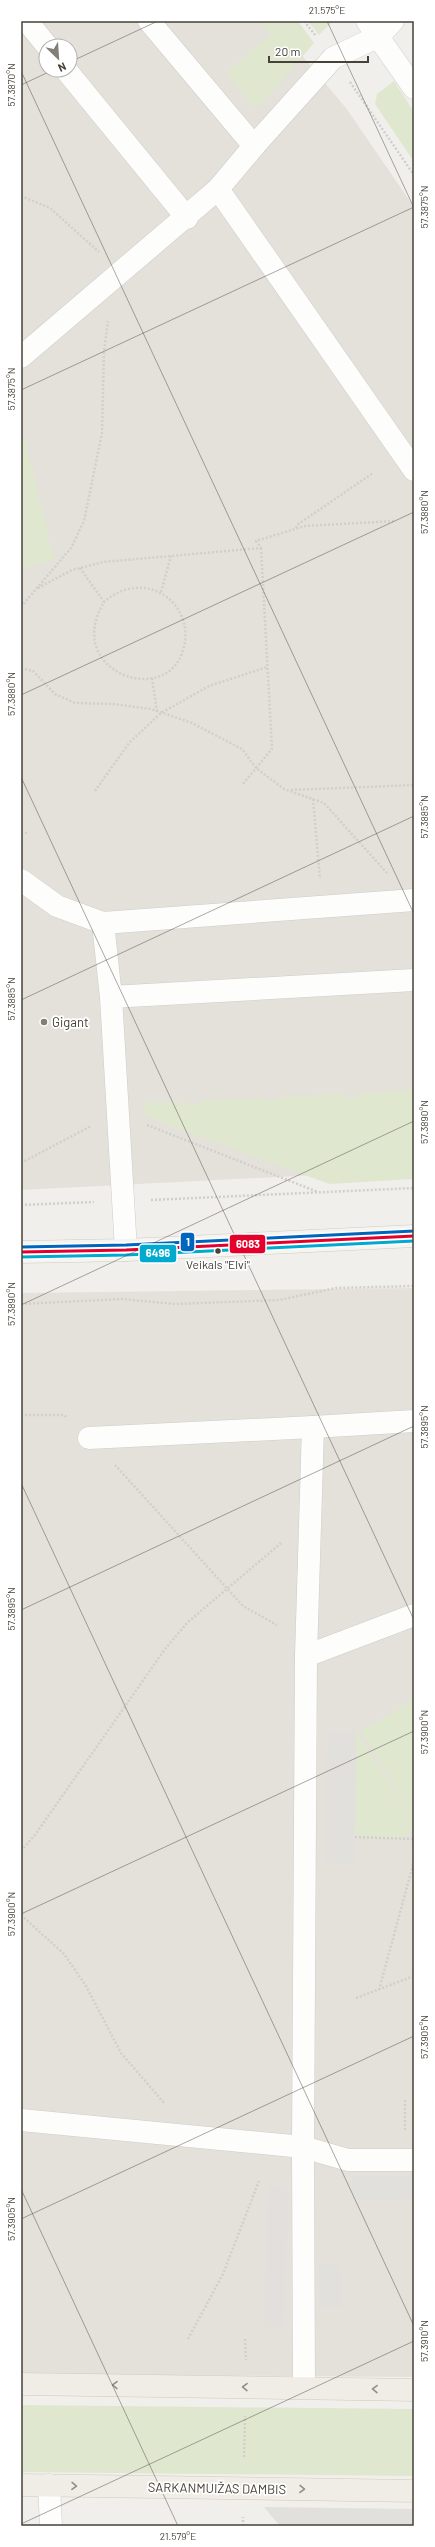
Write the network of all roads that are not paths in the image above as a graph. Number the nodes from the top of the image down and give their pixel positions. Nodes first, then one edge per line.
1 (27, 21) edge
2 (149, 21) edge
3 (380, 26) edge
4 (41, 38) edge
5 (72, 78) edge
6 (414, 88) edge
7 (254, 146) junction
8 (218, 189) junction
9 (186, 218) junction
10 (21, 357) edge
11 (414, 470) edge
12 (21, 880) edge
13 (414, 900) edge
14 (103, 923) junction
15 (414, 980) edge
16 (111, 997) junction
17 (414, 1236) edge
18 (126, 1250) junction
19 (21, 1252) edge
20 (414, 1421) edge
21 (313, 1427) junction
22 (89, 1438) road end
23 (411, 1623) edge
24 (306, 1656) junction
25 (21, 2120) edge
26 (303, 2146) junction
27 (414, 2160) edge
28 (21, 2384) edge
29 (304, 2387) junction
30 (414, 2390) edge
31 (21, 2485) edge
32 (49, 2486) junction
33 (414, 2491) edge
34 (51, 2526) edge

1 - 4 street
2 - 7 street
3 - 6 street
3 - 7 street
5 - 9 street
7 - 8 street
8 - 9 street
8 - 11 street
9 - 10 street
12 - 14 street
13 - 14 street
14 - 16 street
15 - 16 street
16 - 18 street
17 - 18 main road
18 - 19 main road
20 - 21 street
21 - 22 street
21 - 24 street
23 - 24 street
24 - 26 street
25 - 26 street
26 - 27 street
26 - 29 street
29 -> 28 main road
30 -> 29 main road
31 - 32 main road, SARKANMUIŽAS DAMBIS
32 -> 33 main road, SARKANMUIŽAS DAMBIS
32 - 34 street

